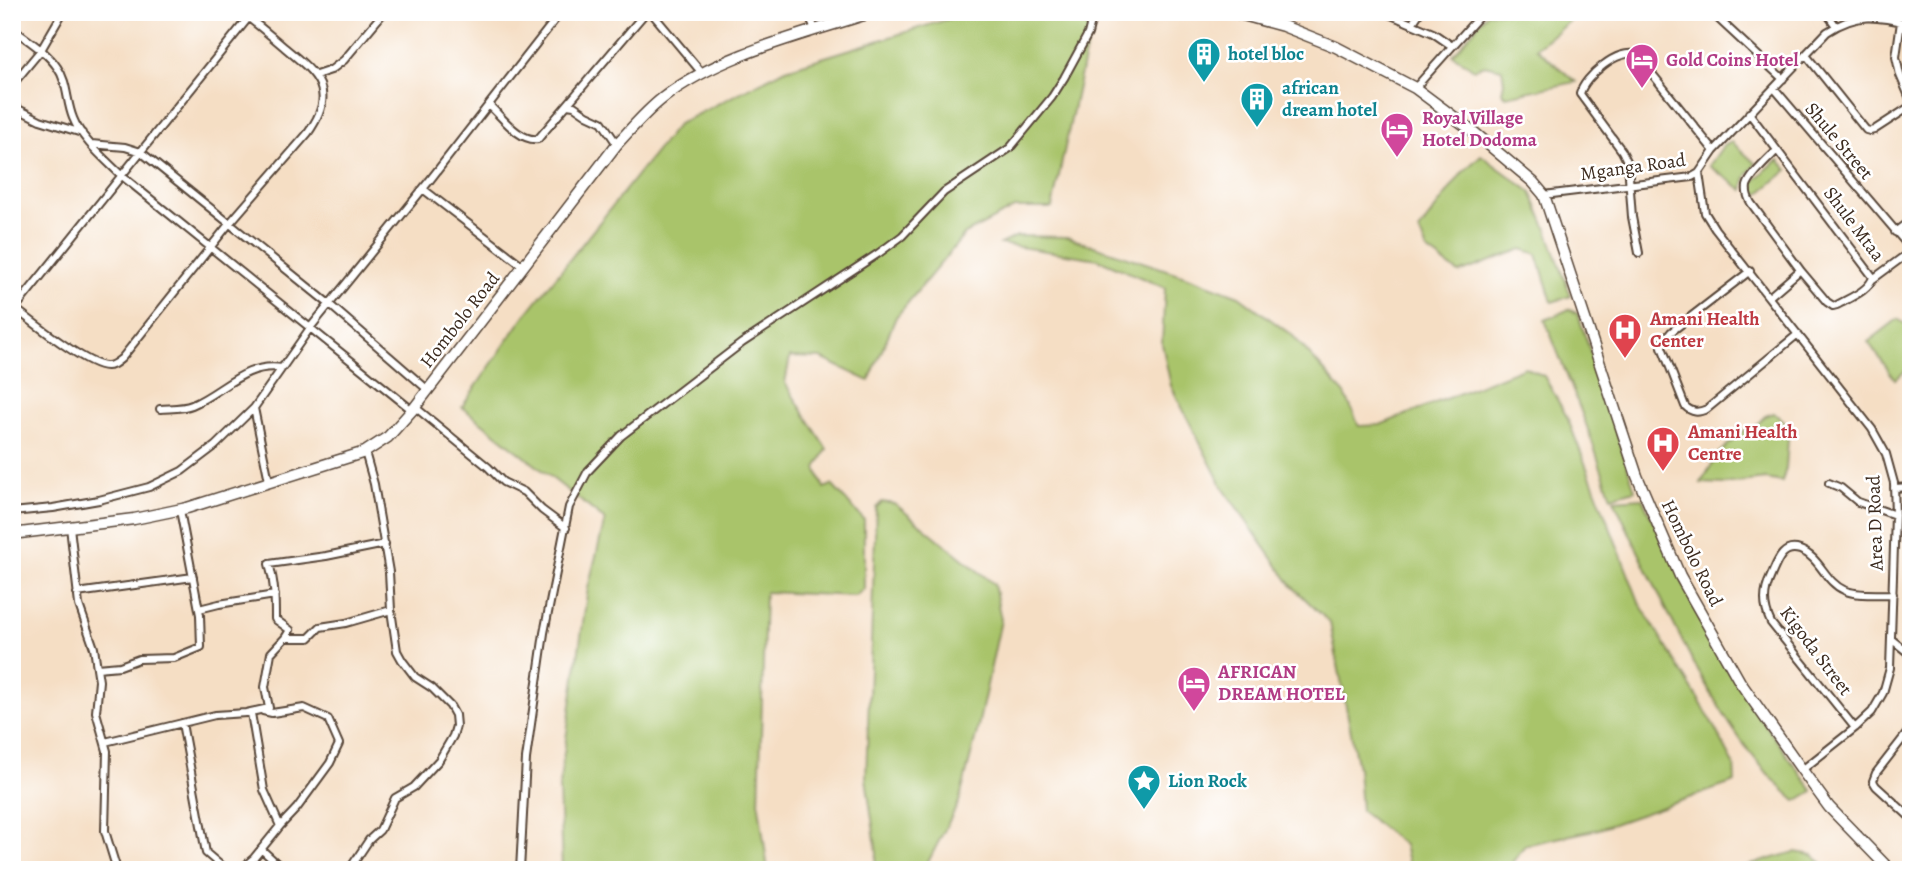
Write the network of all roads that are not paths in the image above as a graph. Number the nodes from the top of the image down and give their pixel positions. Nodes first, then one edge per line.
1 (63, 12) edge
2 (241, 12) edge
3 (384, 12) edge
4 (561, 12) edge
5 (648, 12) edge
6 (803, 12) edge
7 (873, 12) edge
8 (1091, 12) edge
9 (1232, 12) edge
10 (1384, 12) edge
11 (1420, 12) edge
12 (1483, 12) edge
13 (1711, 12) edge
14 (1826, 12) edge
15 (251, 15) edge
16 (1901, 22) junction
17 (1412, 24) junction
18 (1911, 24) edge
19 (1836, 26) junction
20 (12, 28) edge
21 (816, 31) junction
22 (1452, 46) junction
23 (41, 50) junction
24 (1806, 55) junction
25 (702, 73) junction
26 (316, 75) junction
27 (1783, 79) junction
28 (12, 85) edge
29 (1415, 88) junction
30 (1774, 88) junction
31 (1911, 101) edge
32 (489, 105) junction
33 (567, 105) junction
34 (12, 106) edge
35 (1911, 106) edge
36 (1749, 113) junction
37 (83, 134) junction
38 (92, 144) junction
39 (617, 144) junction
40 (1777, 150) junction
41 (1714, 151) junction
42 (141, 152) junction
43 (1699, 173) junction
44 (122, 176) junction
45 (1630, 184) junction
46 (423, 188) junction
47 (1544, 195) junction
48 (1911, 220) edge
49 (229, 224) junction
50 (1895, 232) junction
51 (211, 247) junction
52 (1911, 250) edge
53 (1639, 253) dead end
54 (523, 266) junction
55 (1750, 271) junction
56 (1801, 271) junction
57 (1873, 279) junction
58 (1769, 296) junction
59 (329, 304) junction
60 (13, 309) edge
61 (310, 328) junction
62 (1798, 334) junction
63 (282, 368) junction
64 (428, 390) junction
65 (254, 408) junction
66 (160, 409) dead end
67 (414, 409) junction
68 (365, 452) junction
69 (269, 481) junction
70 (1829, 483) dead end
71 (1911, 487) edge
72 (1894, 488) junction
73 (180, 510) junction
74 (12, 512) edge
75 (1895, 516) junction
76 (70, 527) junction
77 (566, 528) junction
78 (12, 534) edge
79 (384, 544) junction
80 (193, 577) junction
81 (77, 593) junction
82 (275, 594) junction
83 (1893, 594) junction
84 (199, 609) junction
85 (391, 610) junction
86 (285, 638) junction
87 (1891, 639) junction
88 (1909, 652) edge
89 (97, 668) junction
90 (261, 711) junction
91 (251, 713) junction
92 (182, 723) junction
93 (1855, 728) junction
94 (1911, 729) edge
95 (105, 742) junction
96 (1802, 770) junction
97 (1911, 818) edge
98 (280, 826) junction
99 (261, 849) junction
100 (117, 870) edge
101 (226, 870) edge
102 (240, 870) edge
103 (284, 870) edge
104 (349, 870) edge
105 (520, 870) edge
106 (1890, 870) edge

1 - 23 street
2 - 15 street
3 - 26 street
4 - 32 street
5 - 25 street
5 - 33 street
6 - 21 street
7 - 21 street, Hombolo Road
8 - 77 street
9 - 29 street, Hombolo Road
10 - 17 street
11 - 17 street
12 - 22 street
13 - 27 street
14 - 19 street
15 - 26 street
15 - 42 street
16 - 18 street, Mganga Road
16 - 19 street, Mganga Road
16 - 31 street
17 - 22 street
19 - 24 street, Mganga Road
20 - 23 street
21 - 25 street, Hombolo Road
22 - 29 street
23 - 28 street
23 - 37 street
24 - 27 street, Mganga Road
24 - 35 street
25 - 39 street, Hombolo Road
26 - 49 street
27 - 30 street, Mganga Road
29 - 47 street, Hombolo Road
30 - 36 street, Mganga Road
30 - 50 street, Shule Street
32 - 33 street
32 - 46 street
33 - 39 street
34 - 37 street
36 - 40 street, Shule Mtaa
36 - 41 street, Mganga Road
37 - 38 street
38 - 42 street
38 - 44 street
39 - 54 street, Hombolo Road
40 - 56 street
40 - 57 street, Shule Mtaa
41 - 43 street, Mganga Road
41 - 45 street
42 - 44 street
42 - 49 street
43 - 45 street, Mganga Road
43 - 55 street, Area D Road
44 - 51 street
44 - 60 street
45 - 47 street, Mganga Road
45 - 53 street
46 - 54 street
46 - 59 street
47 - 96 street, Hombolo Road
48 - 50 street
49 - 51 street
49 - 59 street
50 - 52 street, Shule Street
51 - 60 street
51 - 61 street
52 - 57 street
54 - 64 street, Hombolo Road
55 - 58 street, Area D Road
55 - 62 street
56 - 57 street, Shule Mtaa
56 - 58 street
58 - 62 street, Area D Road
59 - 61 street
59 - 64 street
61 - 63 street
61 - 67 street
62 - 72 street, Area D Road
63 - 65 street
63 - 66 street
64 - 67 street, Hombolo Road
65 - 69 street
65 - 74 street
67 - 68 street, Hombolo Road
67 - 77 street
68 - 69 street, Hombolo Road
68 - 79 street
69 - 73 street, Hombolo Road
70 - 75 street
71 - 72 street
72 - 75 street, Area D Road
73 - 76 street, Hombolo Road
73 - 80 street
75 - 83 street, Area D Road
76 - 78 street, Hombolo Road
76 - 81 street
77 - 105 street
79 - 82 street
79 - 85 street
80 - 81 street
80 - 84 street
81 - 89 street
82 - 84 street
82 - 86 street
83 - 87 street, Area D Road
83 - 93 street, Kigoda Street
84 - 89 street
85 - 86 street
85 - 104 street
86 - 90 street
87 - 88 street
87 - 93 street, Area D Road
89 - 95 street
90 - 91 street
90 - 98 street
91 - 92 street
91 - 98 street
92 - 95 street
92 - 101 street
93 - 96 street, Area D Road
94 - 97 street
95 - 100 street
96 - 106 street, Hombolo Road
98 - 99 street
99 - 102 street
99 - 103 street

